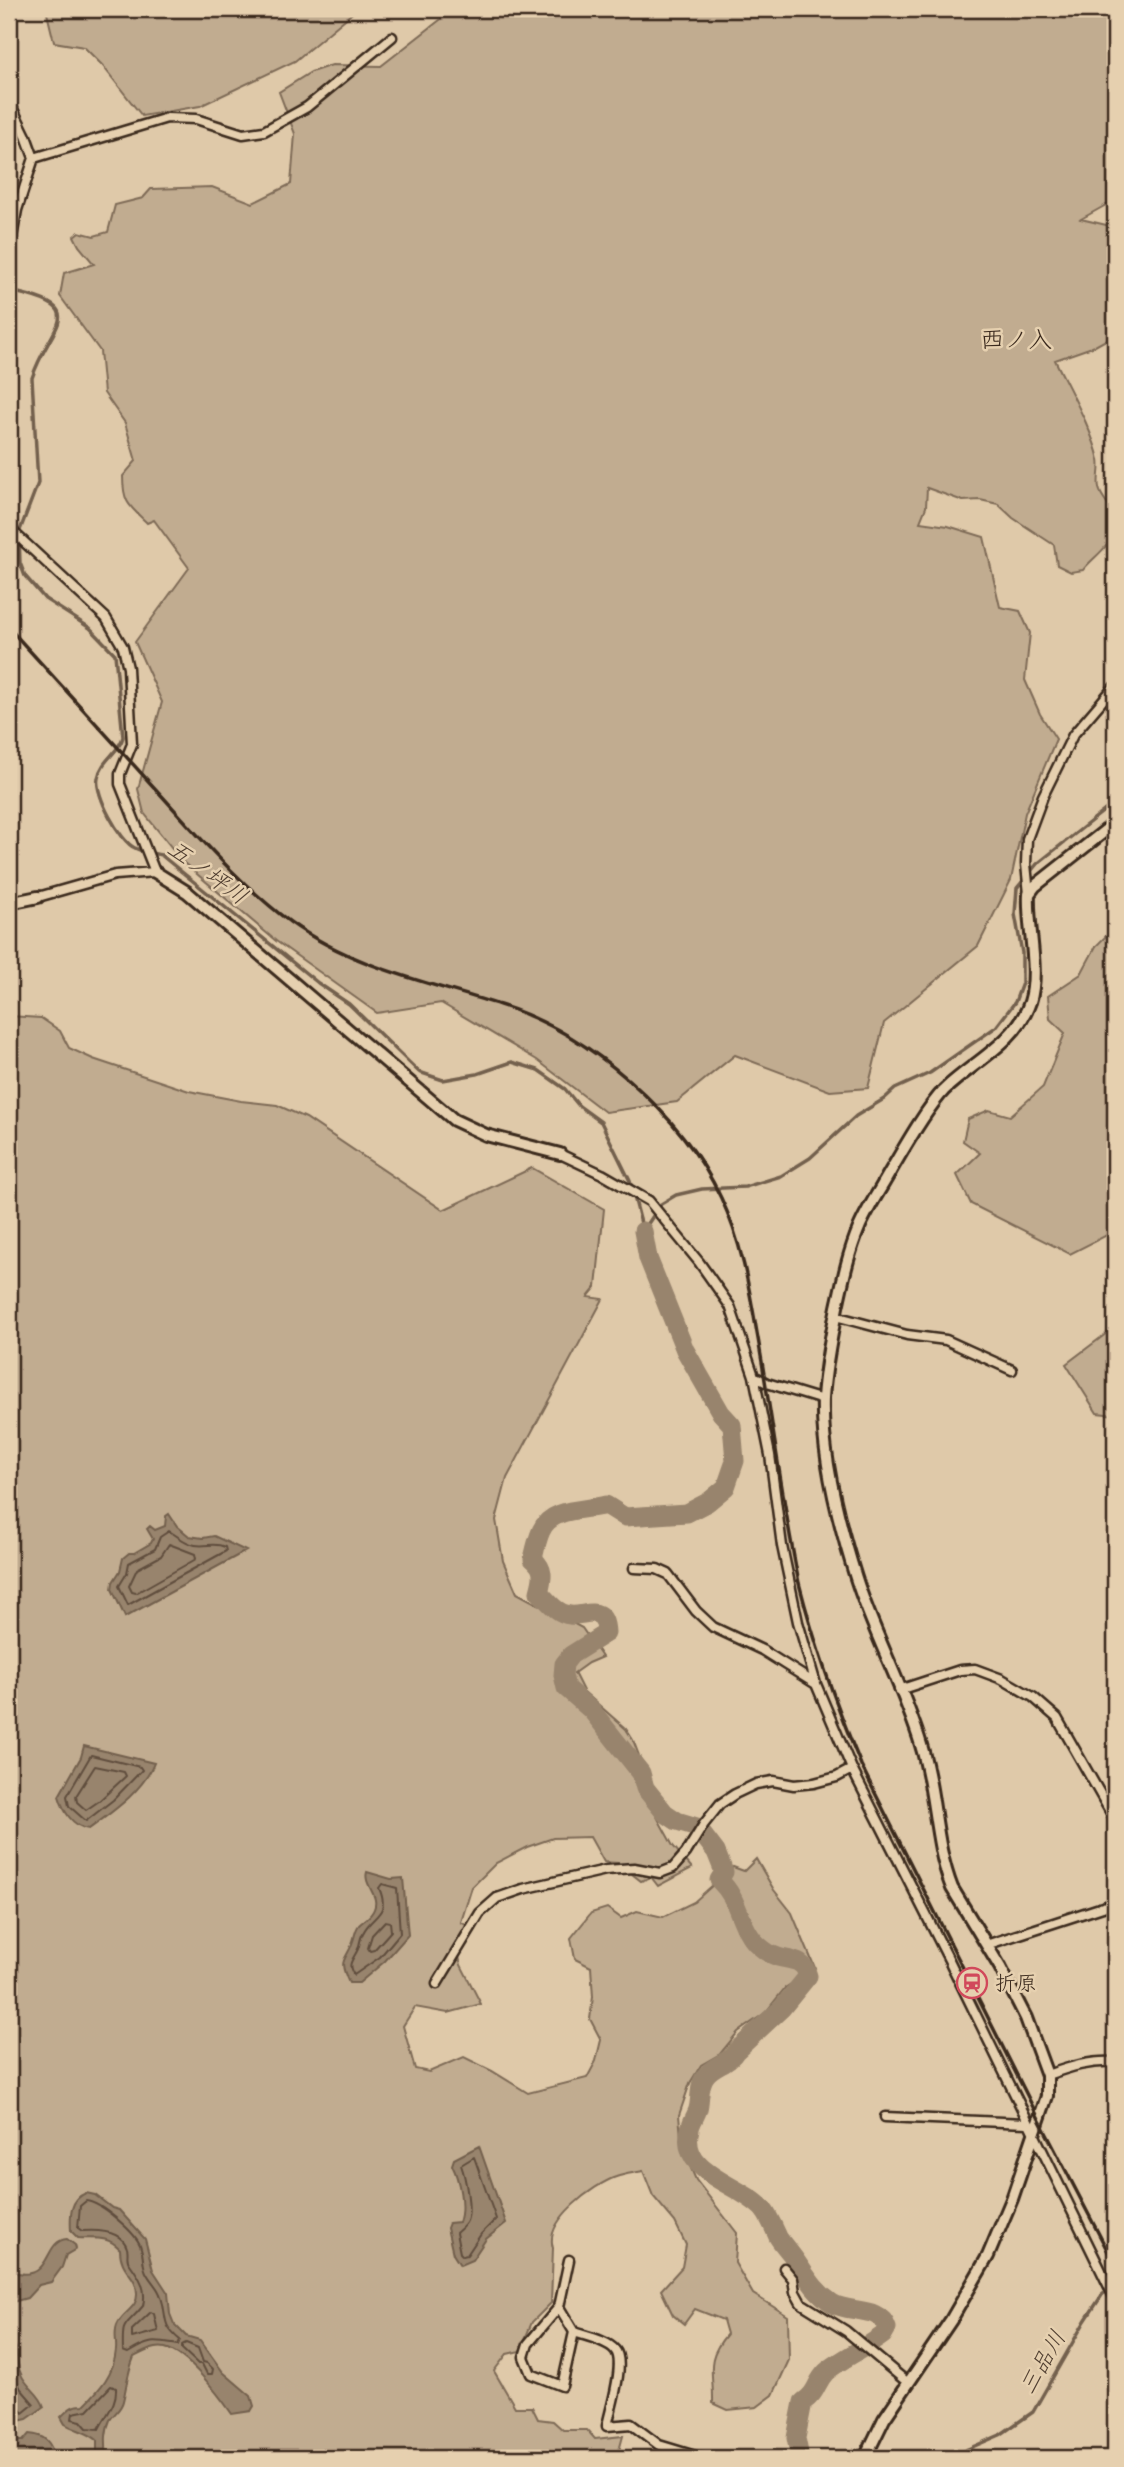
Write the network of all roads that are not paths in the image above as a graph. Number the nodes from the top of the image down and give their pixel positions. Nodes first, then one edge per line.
1 (392, 37) dead end
2 (9, 101) edge
3 (34, 158) junction
4 (9, 254) edge
5 (9, 528) edge
6 (1115, 686) edge
7 (1115, 824) edge
8 (153, 868) junction
9 (1028, 894) junction
10 (38, 897) joint
11 (9, 902) edge
12 (560, 1154) joint
13 (835, 1316) junction
14 (1012, 1370) dead end
15 (754, 1376) junction
16 (823, 1401) junction
17 (634, 1568) dead end
18 (816, 1684) junction
19 (899, 1690) junction
20 (852, 1769) junction
21 (1115, 1820) edge
22 (1115, 1903) edge
23 (986, 1945) junction
24 (437, 1984) dead end
25 (1115, 2062) edge
26 (1047, 2075) junction
27 (885, 2117) dead end
28 (1027, 2123) junction
29 (1034, 2134) junction
30 (569, 2260) dead end
31 (784, 2269) dead end
32 (1115, 2298) edge
33 (559, 2307) junction
34 (574, 2332) junction
35 (908, 2382) junction
36 (702, 2458) edge
37 (865, 2458) edge

1 - 3 street
2 - 3 street
3 - 4 street
5 - 8 street
6 - 9 street
7 - 9 street
8 - 10 street
8 - 12 street
9 - 13 street
10 - 11 street
12 - 15 street
13 - 14 street
13 - 16 street
15 - 16 street
15 - 18 street
16 - 19 street
17 - 18 street
18 - 20 street
19 - 21 street
19 - 23 street
20 - 24 street
20 - 28 street
22 - 23 street
23 - 26 street
25 - 26 street
26 - 29 street
27 - 28 street
28 - 29 street
29 - 32 street
29 - 35 street
30 - 33 street
31 - 35 street
33 - 34 street
33 - 34 street
34 - 36 street
35 - 37 street

